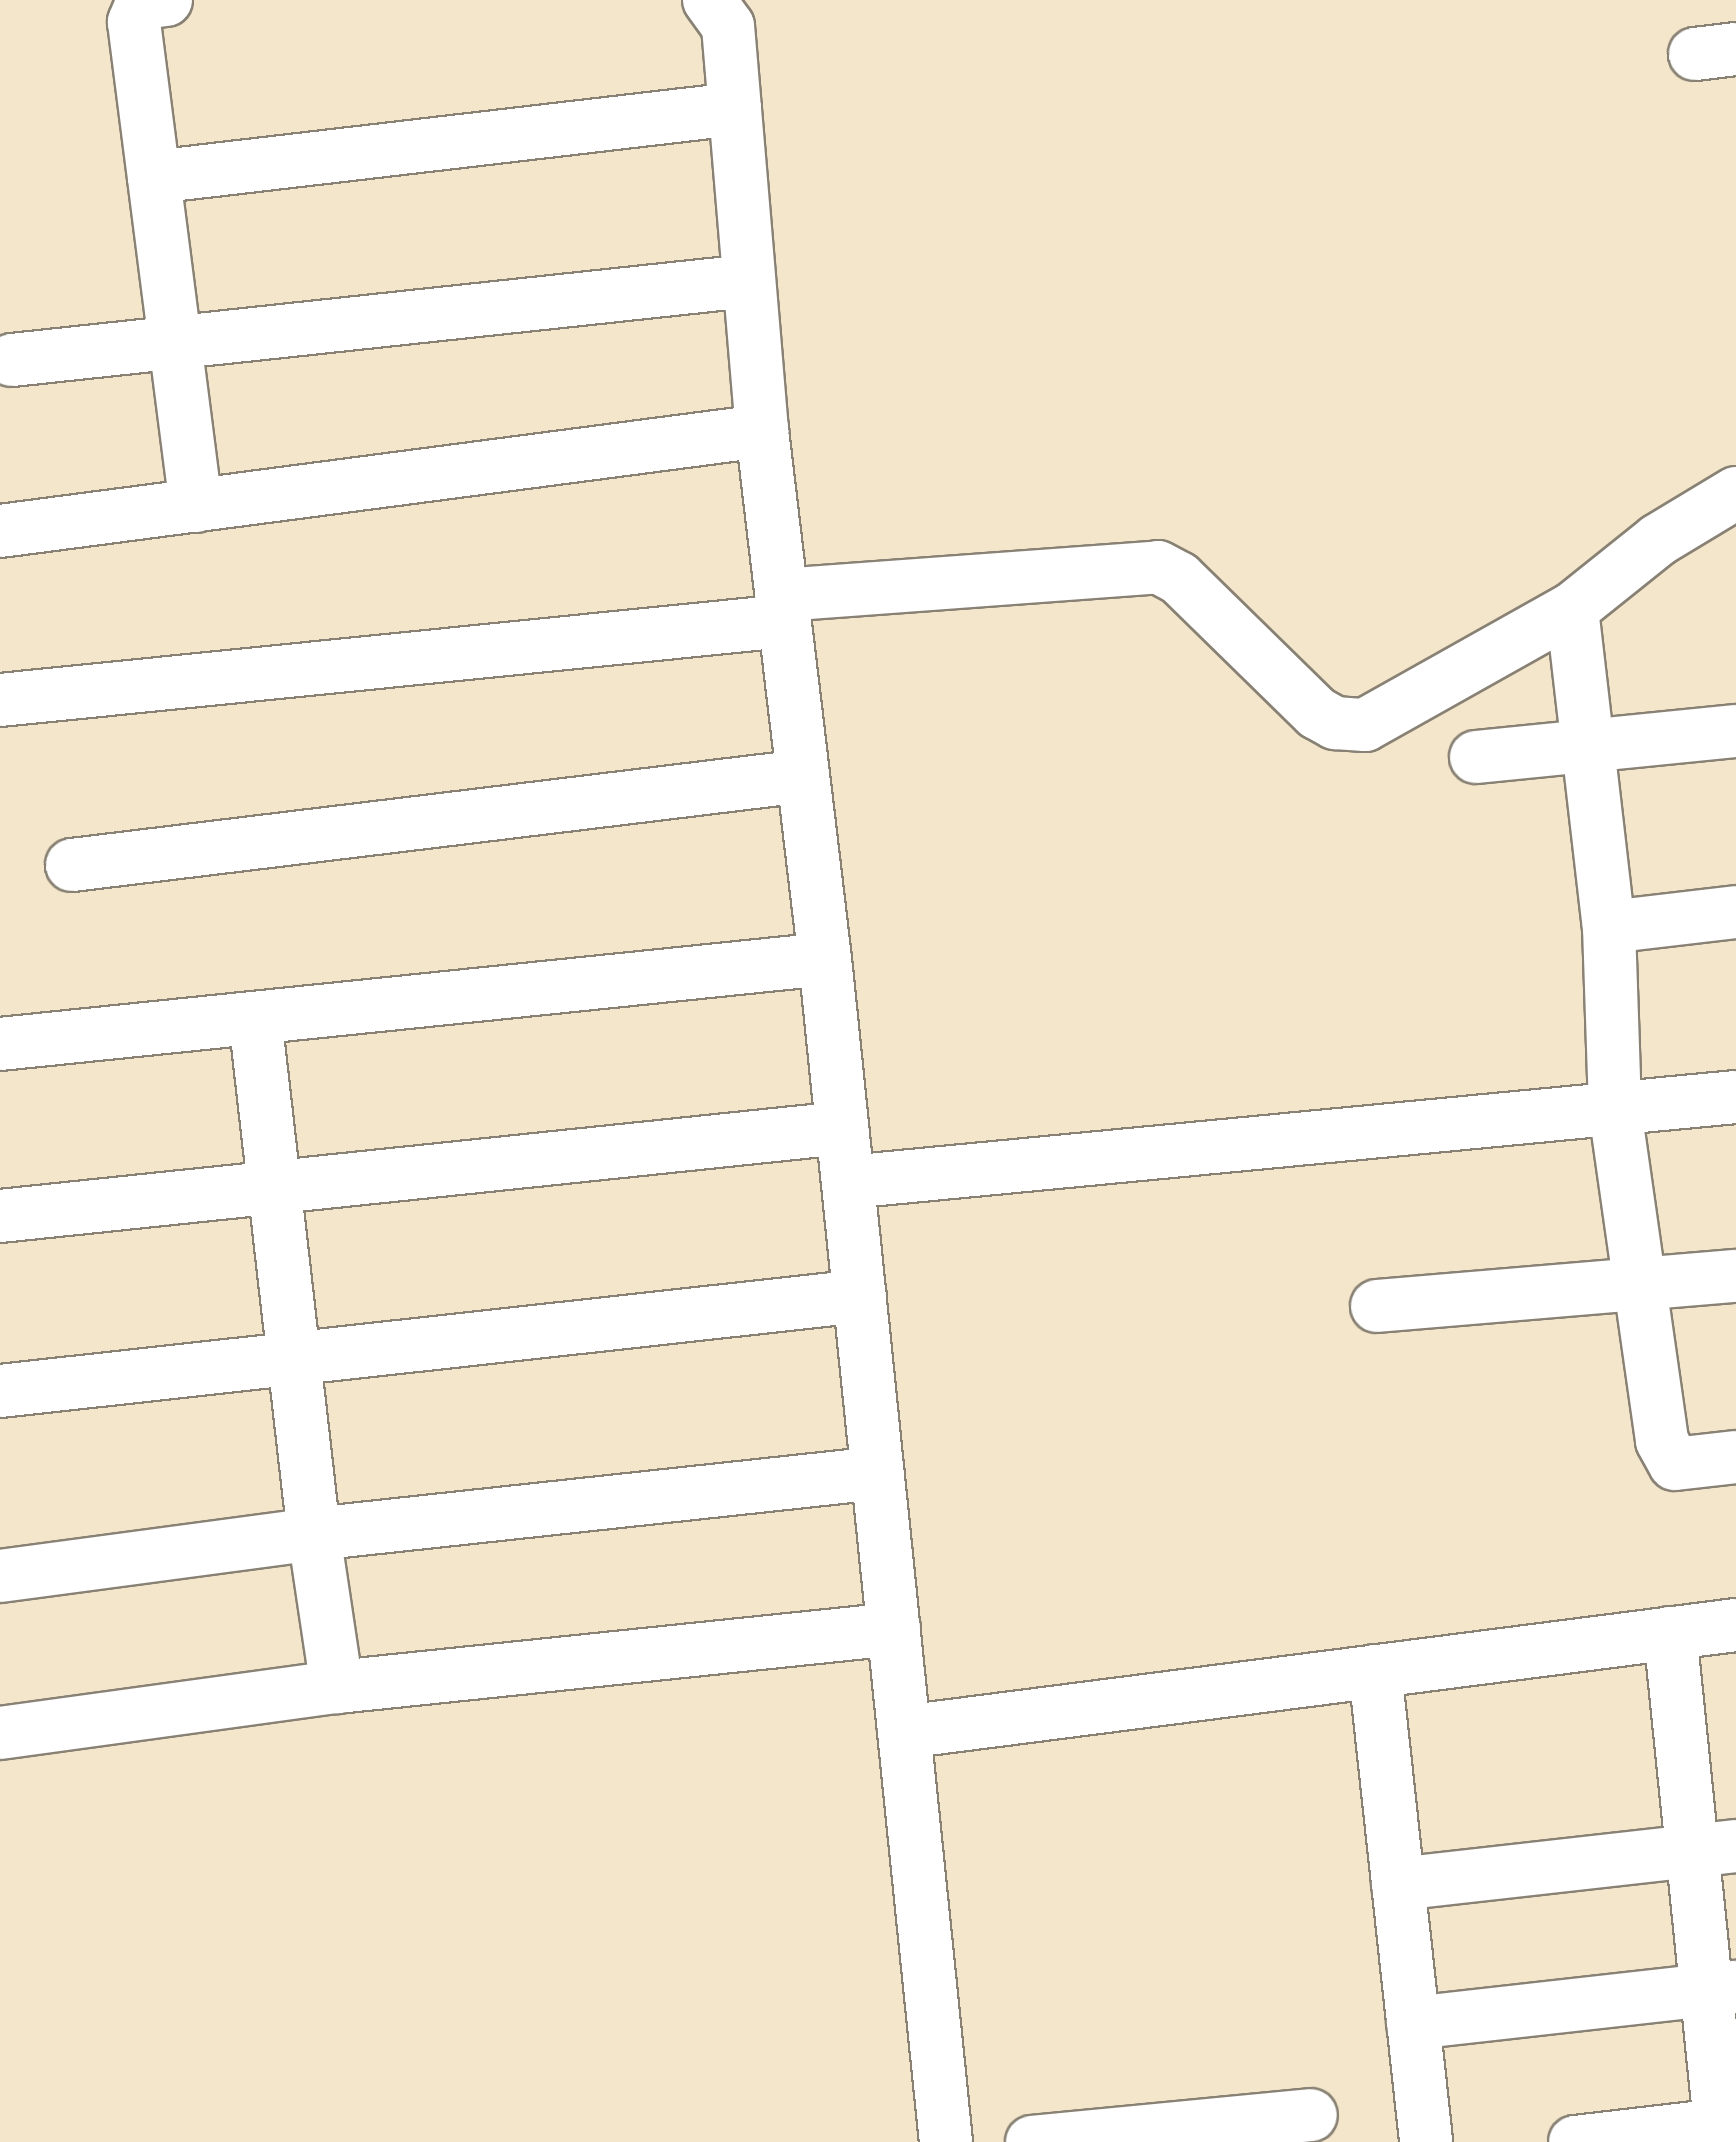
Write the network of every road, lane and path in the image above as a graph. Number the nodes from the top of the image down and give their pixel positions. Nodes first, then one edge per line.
1 (166, 0) edge
2 (709, 0) edge
3 (735, 110) junction
4 (154, 177) junction
5 (747, 281) junction
6 (175, 342) junction
7 (12, 360) dead end
8 (762, 431) junction
9 (1736, 492) edge
10 (196, 506) junction
11 (0, 532) edge
12 (782, 608) junction
13 (1572, 609) junction
14 (0, 700) edge
15 (1736, 731) edge
16 (1588, 746) junction
17 (1476, 757) dead end
18 (803, 776) junction
19 (72, 865) dead end
20 (1736, 912) edge
21 (1609, 928) junction
22 (825, 959) junction
23 (256, 1018) junction
24 (0, 1044) edge
25 (1736, 1096) edge
26 (1615, 1110) junction
27 (842, 1128) junction
28 (848, 1182) junction
29 (276, 1188) junction
30 (0, 1216) edge
31 (1736, 1276) edge
32 (1638, 1284) junction
33 (860, 1296) junction
34 (1378, 1306) dead end
35 (297, 1358) junction
36 (0, 1390) edge
37 (1736, 1457) edge
38 (878, 1473) junction
39 (314, 1534) junction
40 (0, 1576) edge
41 (1736, 1624) edge
42 (894, 1630) junction
43 (1670, 1633) junction
44 (1375, 1671) junction
45 (337, 1687) junction
46 (0, 1732) edge
47 (904, 1732) junction
48 (1714, 1848) edge
49 (1398, 1884) junction
50 (1721, 1989) edge
51 (1413, 2024) junction
52 (1311, 2115) dead end
53 (1726, 2130) edge
54 (946, 2142) edge
55 (1032, 2142) edge
56 (1426, 2142) edge
57 (1575, 2142) edge

1 - 4 street
2 - 3 street
3 - 4 street
3 - 5 street
4 - 6 street
5 - 6 street
5 - 8 street
6 - 7 street
6 - 10 street
8 - 10 street
8 - 12 street
9 - 13 street
10 - 11 street
12 - 13 street
12 - 14 street
12 - 18 street
13 - 16 street
15 - 16 street
16 - 17 street
16 - 21 street
18 - 19 street
18 - 22 street
20 - 21 street
21 - 26 street
22 - 23 street
22 - 27 street
23 - 24 street
23 - 29 street
25 - 26 street
26 - 28 street
26 - 32 street
27 - 28 street
27 - 29 street
28 - 33 street
29 - 30 street
29 - 35 street
31 - 32 street
32 - 34 street
32 - 37 street
33 - 35 street
33 - 38 street
35 - 36 street
35 - 39 street
38 - 39 street
38 - 42 street
39 - 40 street
39 - 45 street
41 - 43 street
42 - 45 street
42 - 47 street
43 - 44 street
43 - 48 street
44 - 47 street
44 - 49 street
45 - 46 street
47 - 54 street
48 - 49 street
48 - 50 street
49 - 51 street
50 - 51 street
50 - 53 street
51 - 56 street
52 - 55 street
53 - 57 street

